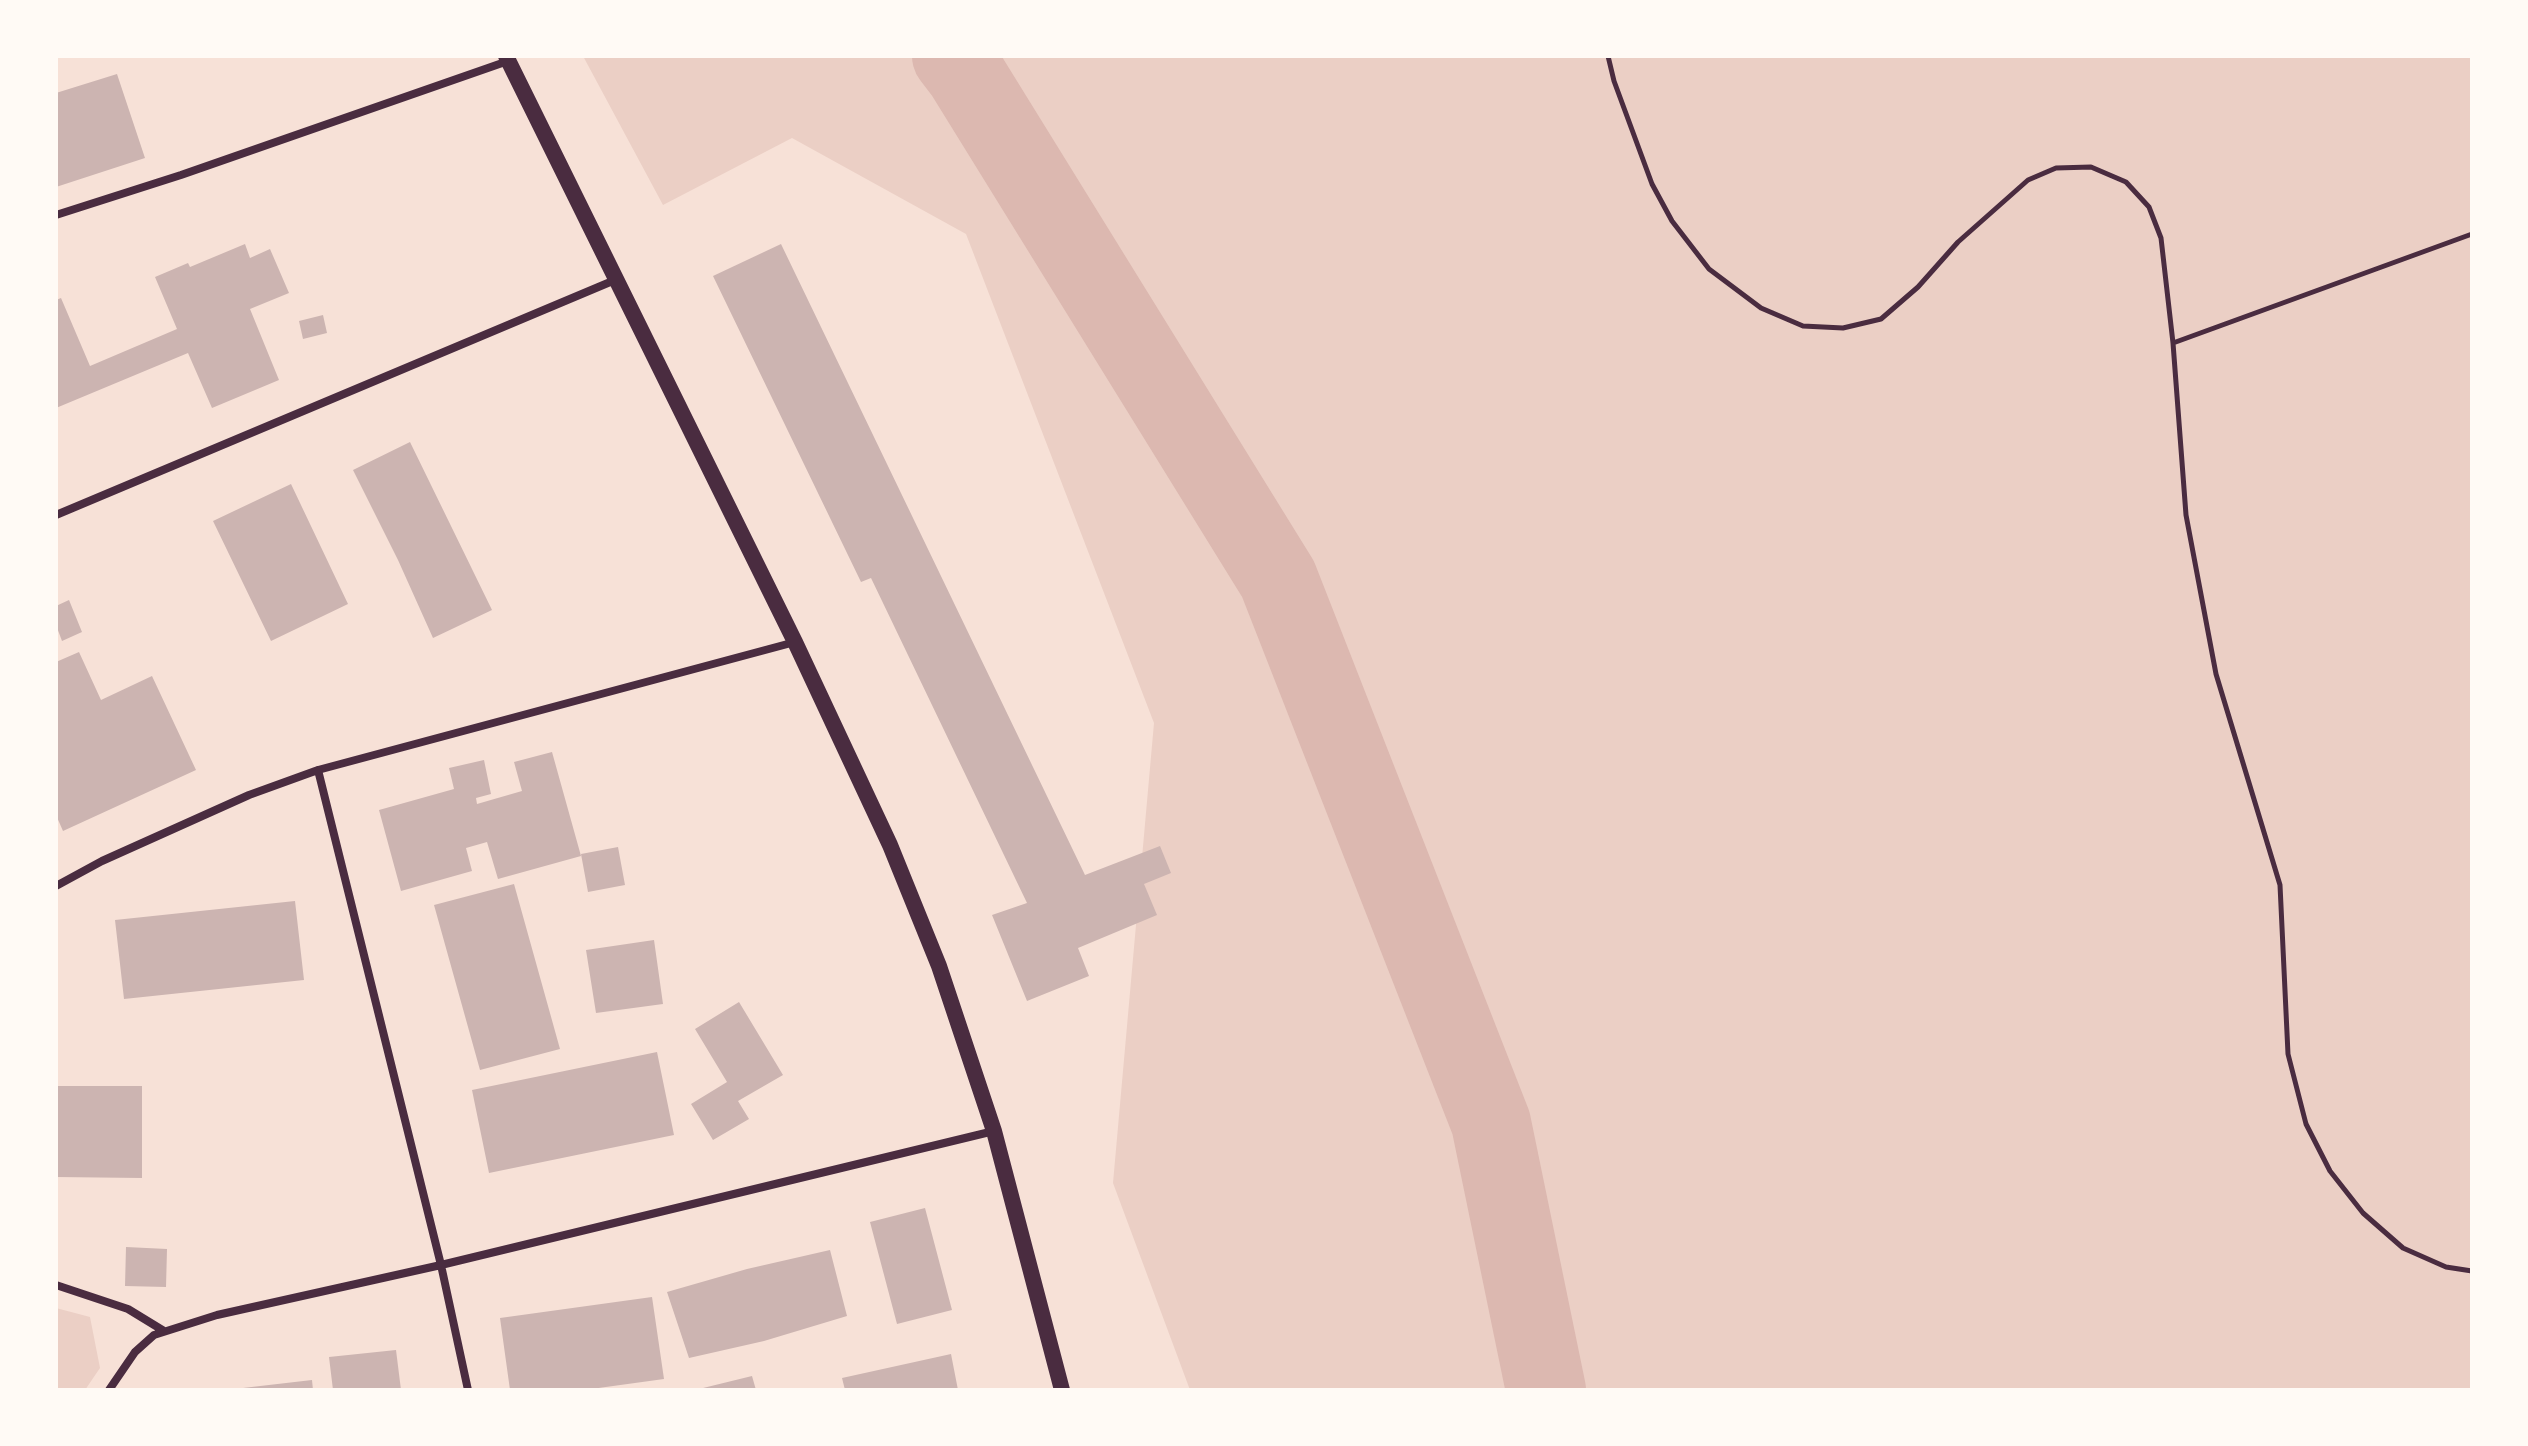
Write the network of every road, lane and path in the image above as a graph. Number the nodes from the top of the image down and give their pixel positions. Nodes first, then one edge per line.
1 (1608, 56) edge
2 (507, 58) edge
3 (56, 215) edge
4 (2472, 234) edge
5 (615, 280) junction
6 (2173, 343) junction
7 (56, 515) edge
8 (795, 642) junction
9 (318, 770) junction
10 (56, 886) edge
11 (994, 1131) junction
12 (441, 1265) junction
13 (2472, 1271) edge
14 (56, 1285) edge
15 (164, 1331) junction
16 (109, 1390) edge
17 (468, 1390) edge
18 (1062, 1390) edge

1 - 6 path
2 - 3 street
2 - 5 main road
4 - 6 path
5 - 7 street
5 - 8 main road
6 - 13 path
8 - 9 street
8 - 11 main road
9 - 10 street
9 - 12 street
11 - 12 street
11 - 18 main road
12 - 15 street
12 - 17 street
14 - 15 street
15 - 16 street

